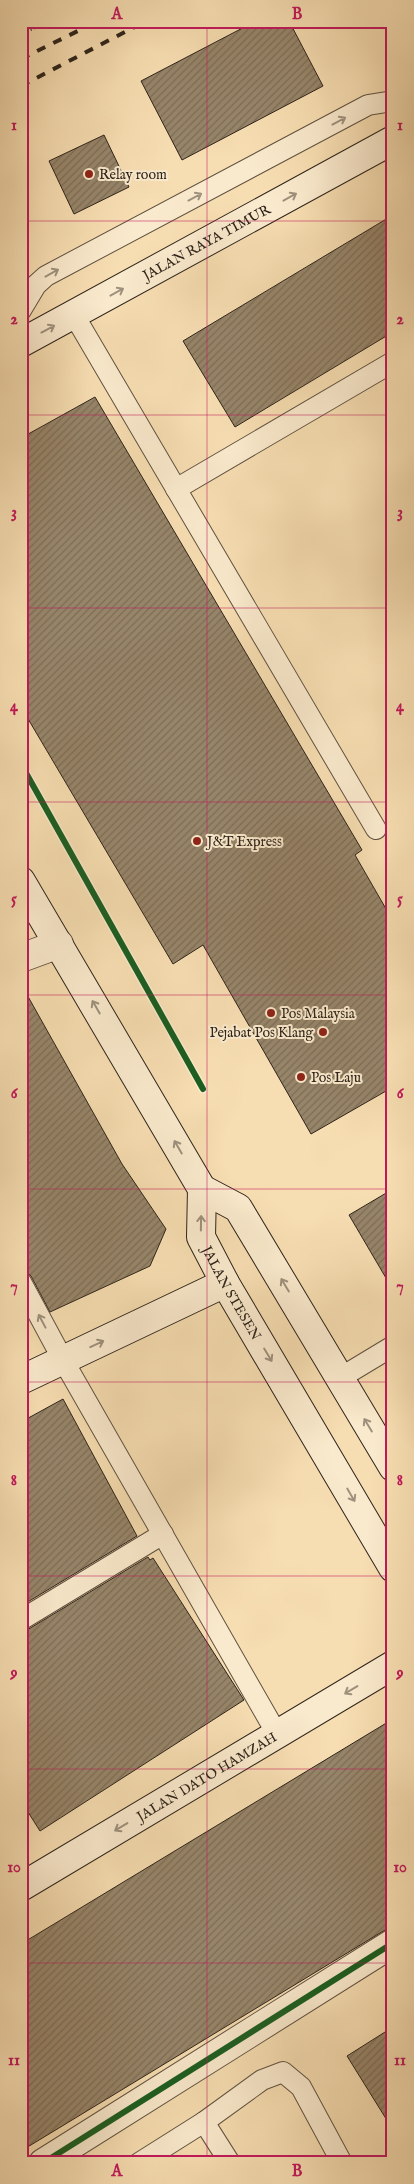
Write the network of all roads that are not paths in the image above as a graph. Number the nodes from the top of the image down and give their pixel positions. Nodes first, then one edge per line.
1 (393, 101) edge
2 (393, 140) edge
3 (21, 310) edge
4 (74, 315) junction
5 (21, 343) edge
6 (393, 362) edge
7 (176, 490) junction
8 (376, 829) dead end
9 (21, 880) edge
10 (59, 944) junction
11 (21, 958) edge
12 (202, 1189) junction
13 (21, 1282) edge
14 (225, 1283) junction
15 (393, 1346) edge
16 (63, 1360) junction
17 (340, 1378) junction
18 (21, 1380) edge
19 (393, 1467) edge
20 (163, 1534) junction
21 (393, 1568) edge
22 (21, 1620) edge
23 (393, 1665) edge
24 (277, 1734) junction
25 (21, 1887) edge
26 (393, 1943) edge
27 (204, 2122) junction
28 (152, 2159) edge
29 (43, 2163) edge
30 (230, 2163) edge
31 (342, 2163) edge

3 -> 1 lane
4 -> 2 main road, JALAN RAYA TIMUR
5 -> 4 main road, JALAN RAYA TIMUR
4 - 7 lane
6 - 7 lane
7 - 8 lane
9 - 10 main road
10 - 11 main road
12 -> 10 main road
14 -> 12 main road, JALAN STESEN
17 -> 12 main road
16 -> 13 lane
16 -> 14 main road
14 -> 21 main road, JALAN STESEN
15 - 17 lane
16 - 18 main road
16 - 20 lane
19 -> 17 main road
20 - 22 lane
20 - 24 lane
23 -> 24 main road, JALAN DATO HAMZAH
24 -> 25 main road, JALAN DATO HAMZAH
26 - 29 main road
27 - 28 lane
27 - 30 lane
27 - 31 lane

